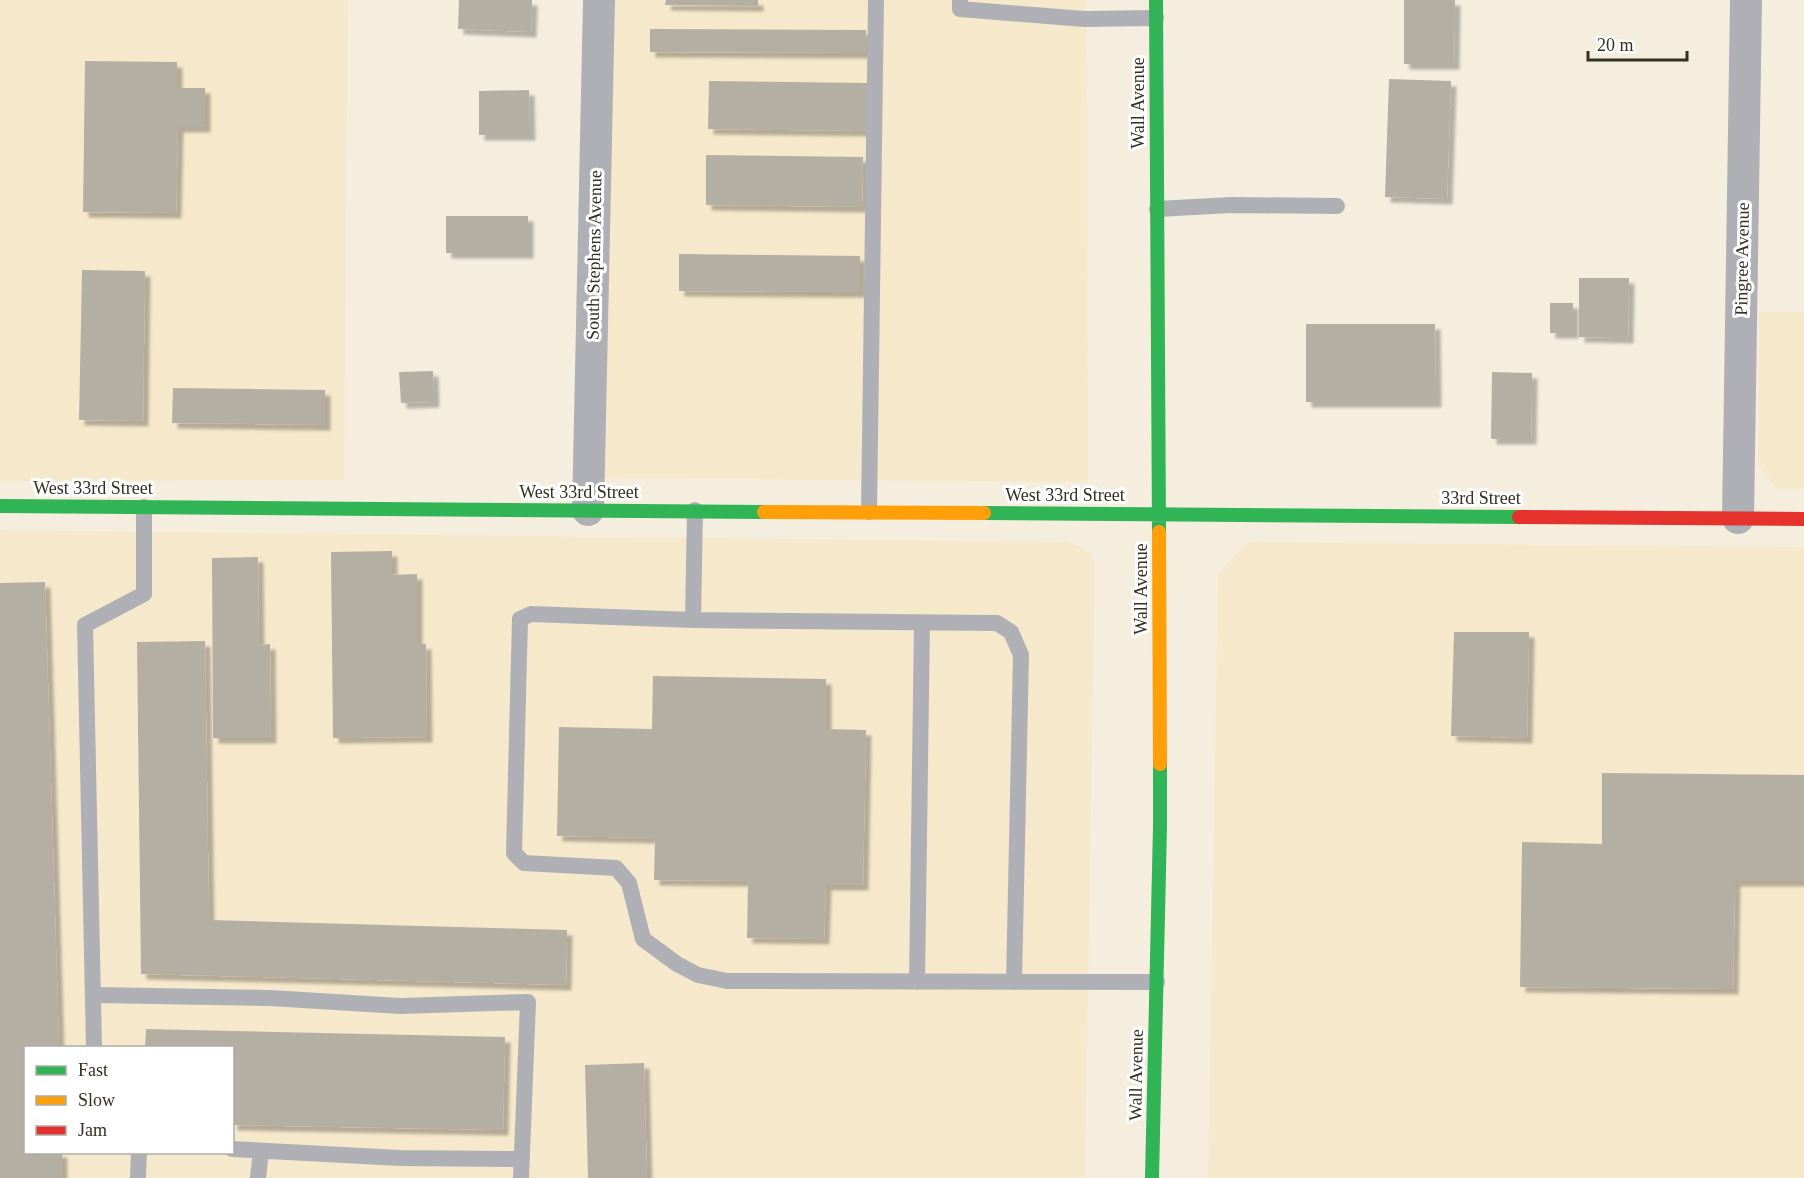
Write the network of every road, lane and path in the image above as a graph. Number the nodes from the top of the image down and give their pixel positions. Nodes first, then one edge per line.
1 (599, 0) edge
2 (876, 0) edge
3 (960, 0) edge
4 (1156, 0) edge
5 (1746, 0) edge
6 (1156, 18) junction
7 (1337, 206) dead end
8 (1156, 209) junction
9 (0, 506) edge
10 (144, 507) junction
11 (588, 510) junction
12 (695, 510) junction
13 (868, 512) junction
14 (1158, 514) junction
15 (1738, 518) junction
16 (1804, 519) edge
17 (693, 620) junction
18 (922, 622) junction
19 (917, 982) junction
20 (1014, 982) junction
21 (1156, 982) junction
22 (94, 995) junction
23 (94, 1046) edge
24 (234, 1149) edge
25 (261, 1151) junction
26 (139, 1154) edge
27 (522, 1159) junction
28 (138, 1178) edge
29 (258, 1178) edge
30 (522, 1178) edge
31 (1152, 1178) edge

1 - 11 street, South Stephens Avenue
2 - 13 lane
3 - 6 lane
4 - 6 street, Wall Avenue
5 - 15 street, Pingree Avenue
6 - 8 street, Wall Avenue
7 - 8 lane
8 - 14 street, Wall Avenue
9 - 10 street, West 33rd Street
10 - 11 street, West 33rd Street
10 - 22 lane
11 - 12 street, West 33rd Street
12 - 13 street, West 33rd Street
12 - 17 lane
13 - 14 street, West 33rd Street
14 - 15 street, 33rd Street
14 - 21 street, Wall Avenue
15 - 16 street, 33rd Street
17 - 18 lane
17 - 19 lane
18 - 19 lane
18 - 20 lane
19 - 20 lane
20 - 21 lane
21 - 31 street, Wall Avenue
22 - 23 lane
22 - 27 lane
24 - 25 lane
25 - 27 lane
25 - 29 lane
26 - 28 lane
27 - 30 lane

